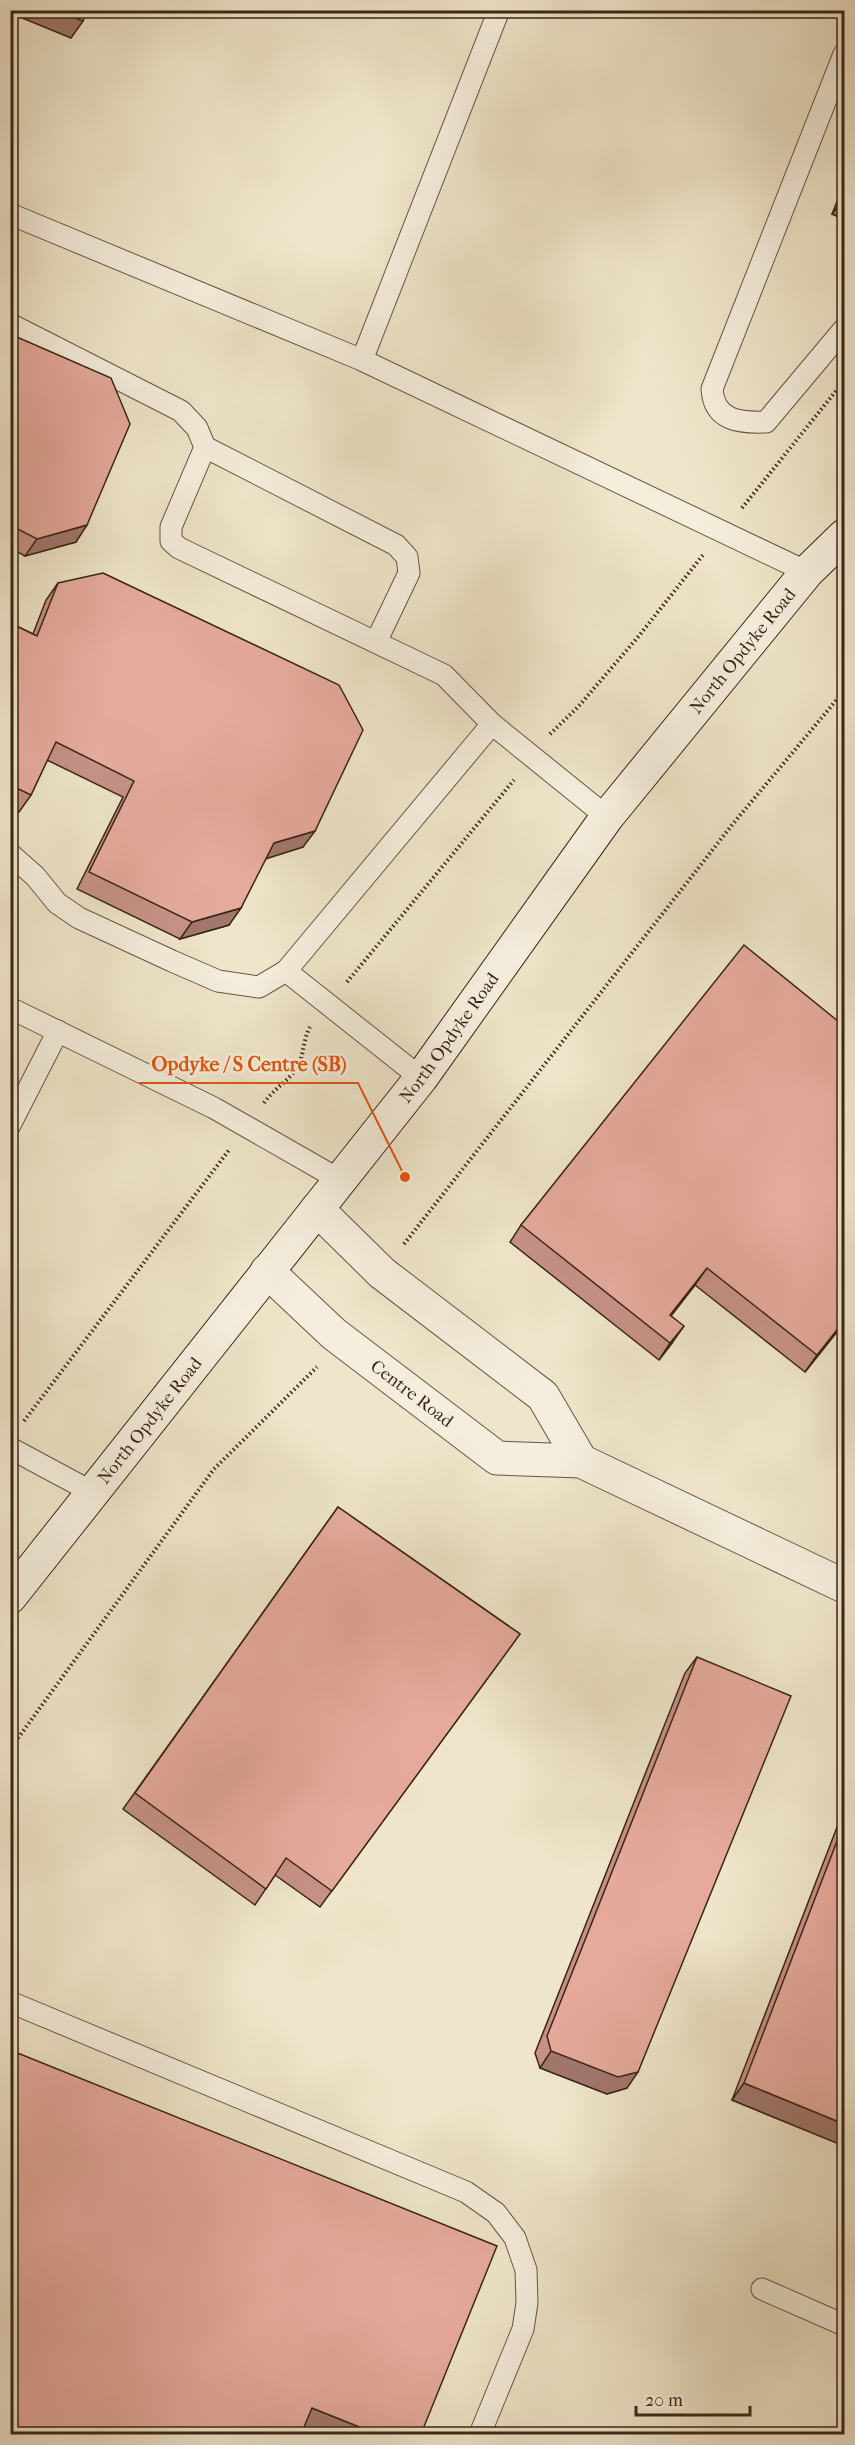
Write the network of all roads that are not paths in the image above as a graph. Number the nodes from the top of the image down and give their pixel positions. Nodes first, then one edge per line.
1 (499, 10) edge
2 (844, 54) edge
3 (10, 213) edge
4 (10, 324) edge
5 (844, 329) edge
6 (362, 360) junction
7 (205, 447) junction
8 (844, 536) edge
9 (807, 573) junction
10 (376, 642) junction
11 (492, 724) junction
12 (607, 817) junction
13 (10, 854) edge
14 (286, 971) junction
15 (10, 1008) edge
16 (58, 1031) junction
17 (421, 1078) junction
18 (10, 1125) edge
19 (339, 1180) junction
20 (316, 1209) junction
21 (267, 1271) junction
22 (10, 1448) edge
23 (581, 1461) junction
24 (92, 1492) junction
25 (844, 1586) edge
26 (10, 1598) edge
27 (10, 2002) edge
28 (762, 2289) dead end
29 (844, 2325) edge
30 (480, 2434) edge

1 - 6 lane
2 - 5 lane
3 - 6 lane
4 - 7 lane
6 - 9 lane
7 - 10 lane
7 - 10 lane
8 - 9 main road, North Opdyke Road
9 - 12 main road, North Opdyke Road
10 - 11 lane
11 - 12 lane
11 - 14 lane
12 - 17 main road, North Opdyke Road
13 - 14 lane
14 - 17 lane
15 - 16 lane
16 - 18 lane
16 - 19 lane
17 - 19 main road, North Opdyke Road
19 - 20 main road, North Opdyke Road
20 - 21 main road, North Opdyke Road
20 - 23 main road
21 - 23 main road, Centre Road
21 - 24 main road, North Opdyke Road
22 - 24 lane
23 - 25 main road, Centre Road
24 - 26 main road, North Opdyke Road
27 - 30 lane
28 - 29 lane

